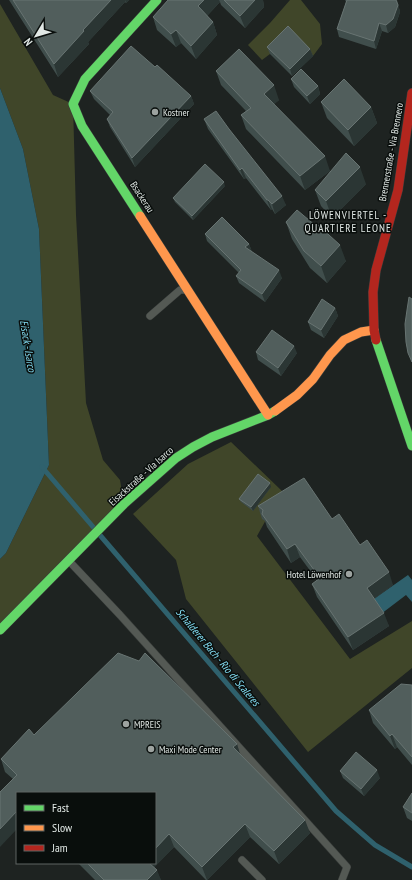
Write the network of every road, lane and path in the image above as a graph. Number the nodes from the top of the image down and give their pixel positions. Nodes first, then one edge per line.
1 (157, 0) edge
2 (412, 93) edge
3 (189, 290) junction
4 (150, 316) dead end
5 (374, 330) junction
6 (268, 414) junction
7 (412, 446) edge
8 (69, 561) junction
9 (0, 630) edge
10 (242, 860) dead end
11 (262, 880) edge
12 (342, 880) edge

1 - 3 street, Bsackerau
2 - 5 street, Brennerstraße - Via Brennero
3 - 4 lane
3 - 6 street, Bsackerau
5 - 6 street, Eisackstraße - Via Isarco
5 - 7 street, Brennerstraße - Via Brennero
6 - 8 street, Eisackstraße - Via Isarco
8 - 9 street, Eisackstraße - Via Isarco
8 - 12 lane
10 - 11 lane

